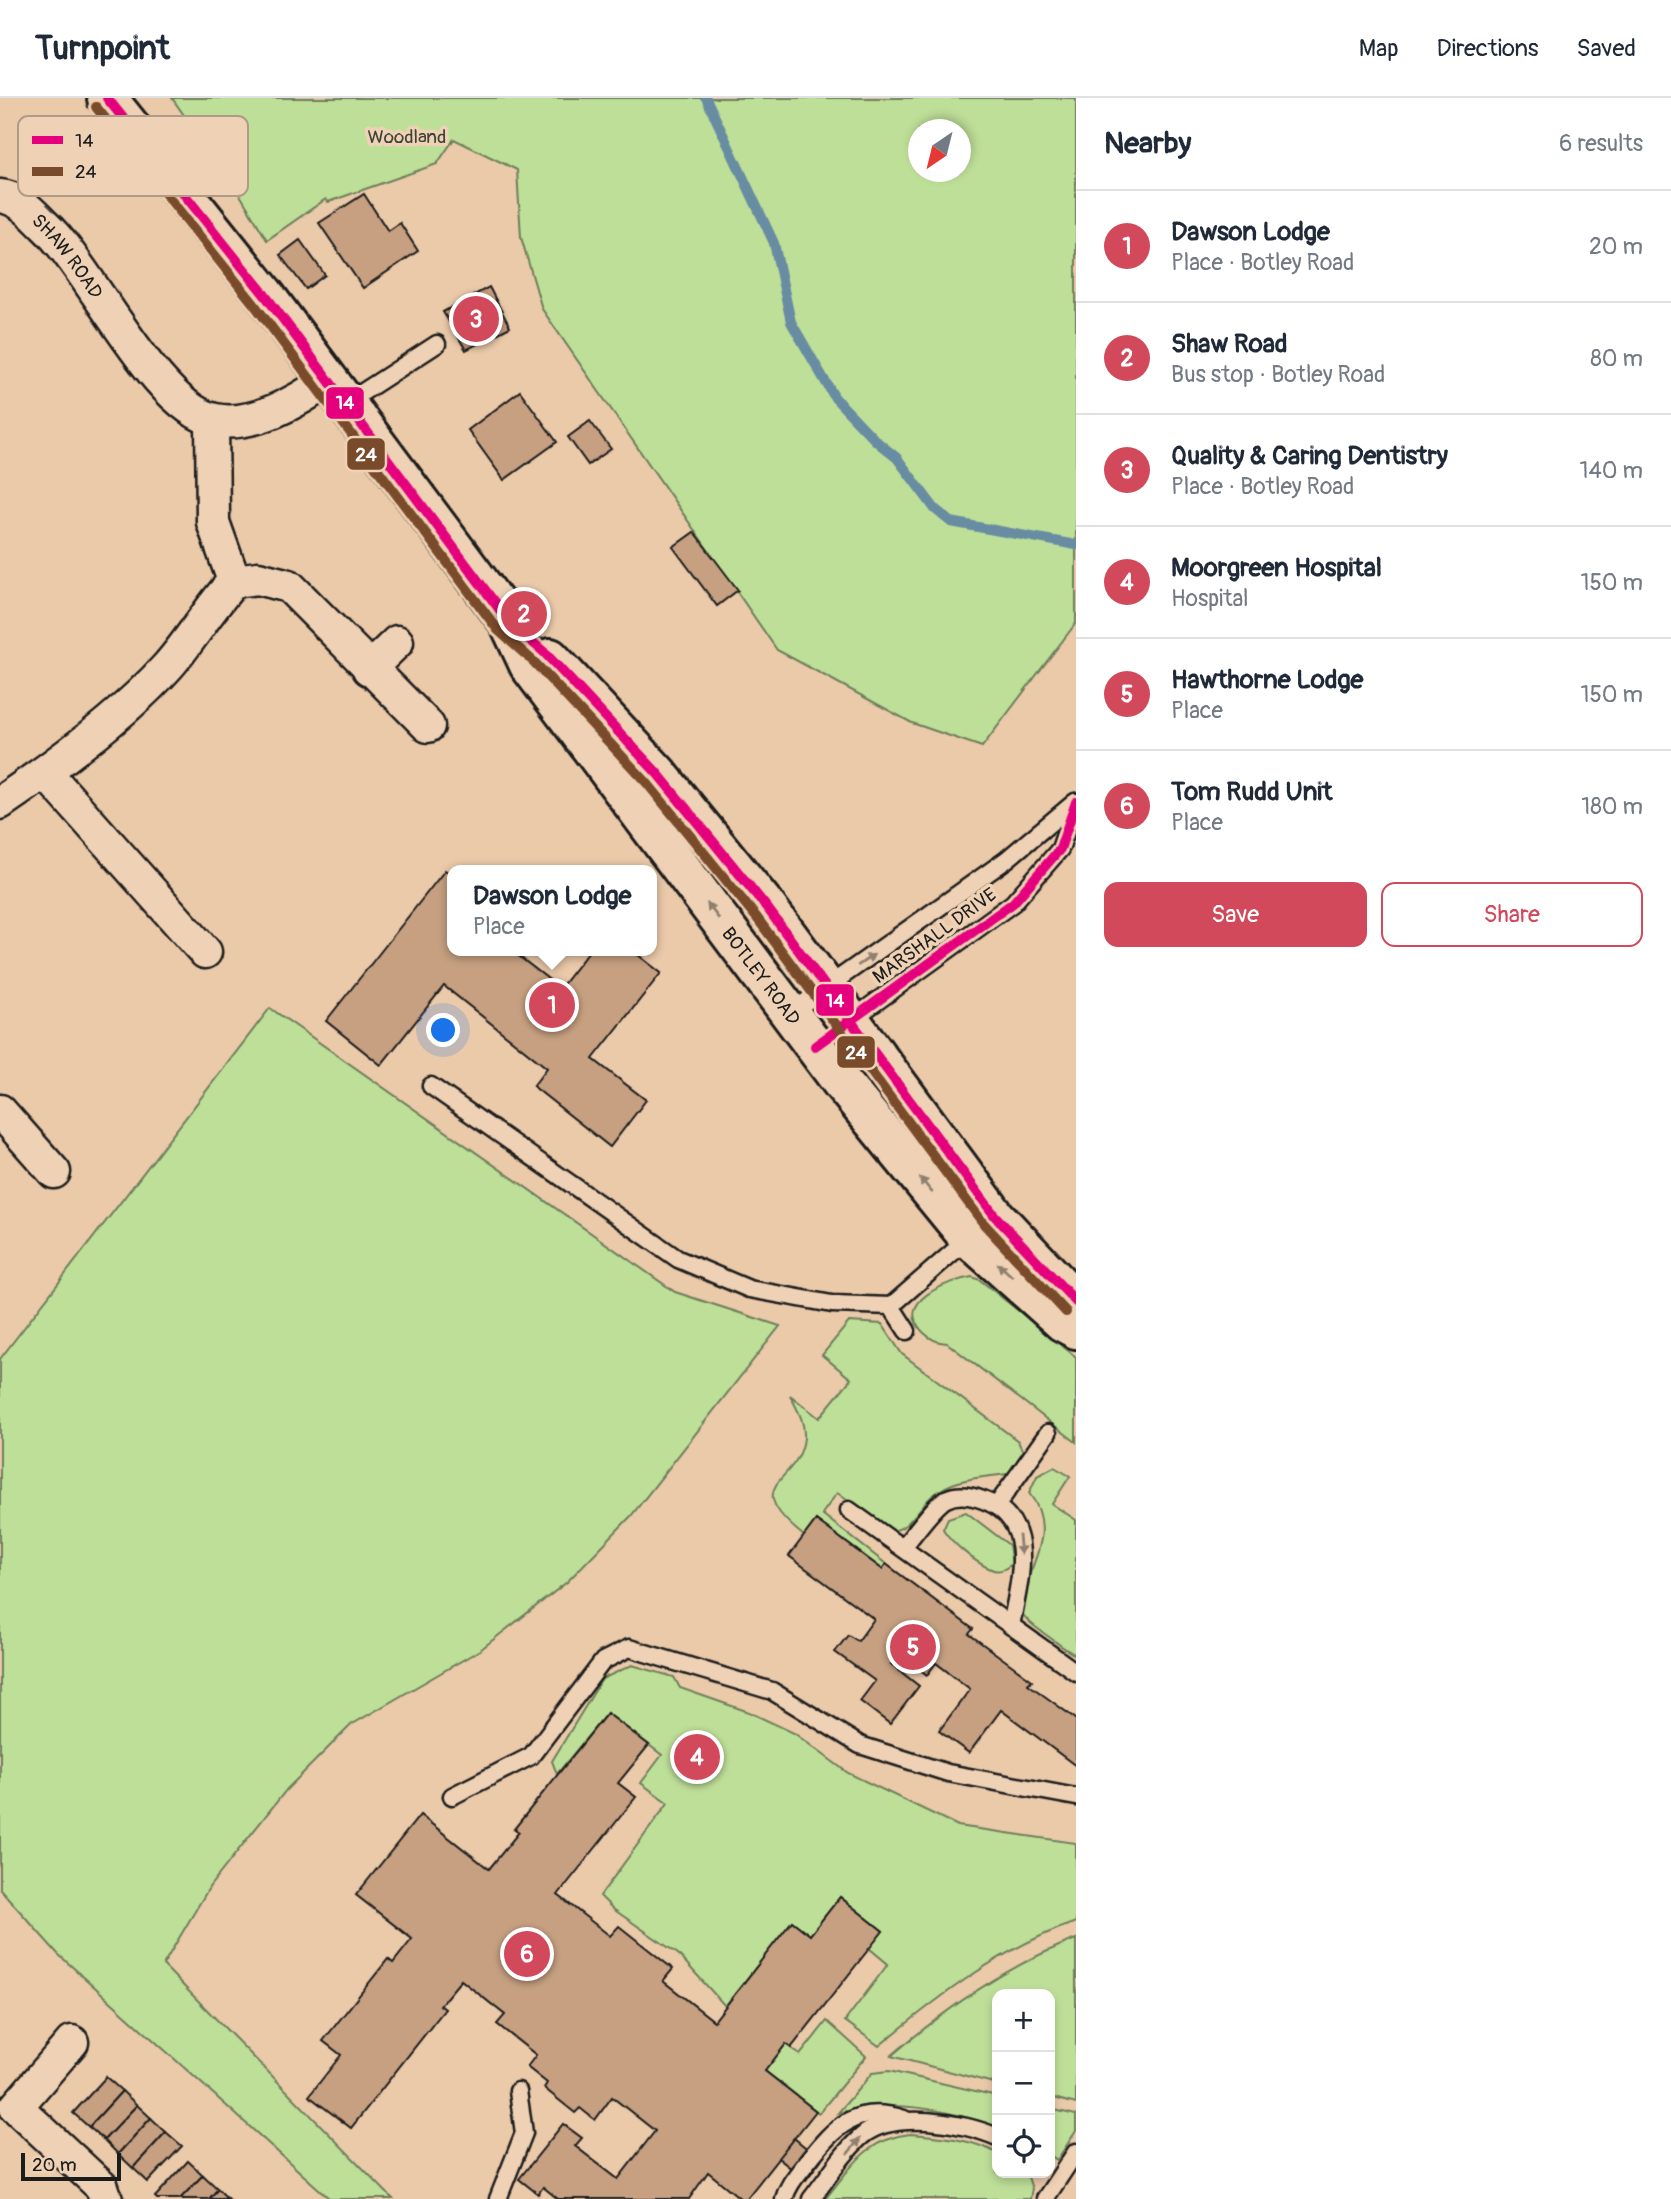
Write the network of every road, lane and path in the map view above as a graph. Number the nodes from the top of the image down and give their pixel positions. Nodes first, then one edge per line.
1 (107, 98) edge
2 (122, 116) edge
3 (0, 196) edge
4 (188, 196) edge
5 (437, 344) dead end
6 (337, 391) junction
7 (212, 420) junction
8 (234, 581) junction
9 (509, 622) junction
10 (397, 642) dead end
11 (369, 669) junction
12 (428, 726) dead end
13 (45, 772) junction
14 (1076, 801) edge
15 (0, 803) edge
16 (205, 953) dead end
17 (826, 986) junction
18 (790, 1013) junction
19 (852, 1020) junction
20 (816, 1046) junction
21 (431, 1086) dead end
22 (0, 1111) edge
23 (54, 1172) dead end
24 (982, 1227) junction
25 (1076, 1303) edge
26 (891, 1306) junction
27 (1076, 1329) edge
28 (907, 1331) dead end
29 (1048, 1433) dead end
30 (997, 1505) junction
31 (849, 1510) dead end
32 (903, 1547) junction
33 (1011, 1626) junction
34 (1076, 1672) edge
35 (452, 1796) dead end
36 (1076, 1797) edge
37 (72, 2042) dead end
38 (518, 2091) dead end
39 (913, 2121) junction
40 (992, 2136) edge
41 (1076, 2152) edge
42 (1055, 2174) edge
43 (1053, 2178) edge
44 (106, 2199) edge
45 (498, 2199) edge
46 (784, 2199) edge
47 (811, 2199) edge
48 (1045, 2199) edge

1 - 2 main road, BOTLEY ROAD
3 - 7 street, SHAW ROAD
4 - 6 main road, BOTLEY ROAD
5 - 6 lane
6 - 7 street
6 - 9 main road, BOTLEY ROAD
7 - 8 street
8 - 11 street
8 - 13 street
9 - 17 main road, BOTLEY ROAD
18 -> 9 main road, BOTLEY ROAD
10 - 11 street
11 - 12 street
13 - 15 street
13 - 16 street
17 -> 14 lane, MARSHALL DRIVE
14 - 19 lane, MARSHALL DRIVE
17 - 18 lane, MARSHALL DRIVE
17 - 19 main road, BOTLEY ROAD
18 - 20 main road, BOTLEY ROAD
19 - 20 lane, MARSHALL DRIVE
19 - 24 main road, BOTLEY ROAD
24 -> 20 main road, BOTLEY ROAD
21 - 26 lane
22 - 23 street
24 - 25 main road, BOTLEY ROAD
24 - 26 lane
27 -> 24 main road, BOTLEY ROAD
26 - 28 lane
29 - 30 lane
30 - 32 lane
30 -> 33 lane
31 - 32 lane
32 - 33 lane
33 - 34 lane
35 - 36 lane
37 - 44 street
38 - 45 lane
39 - 40 lane
39 - 46 lane
47 -> 39 lane
41 - 42 lane
43 - 48 lane

